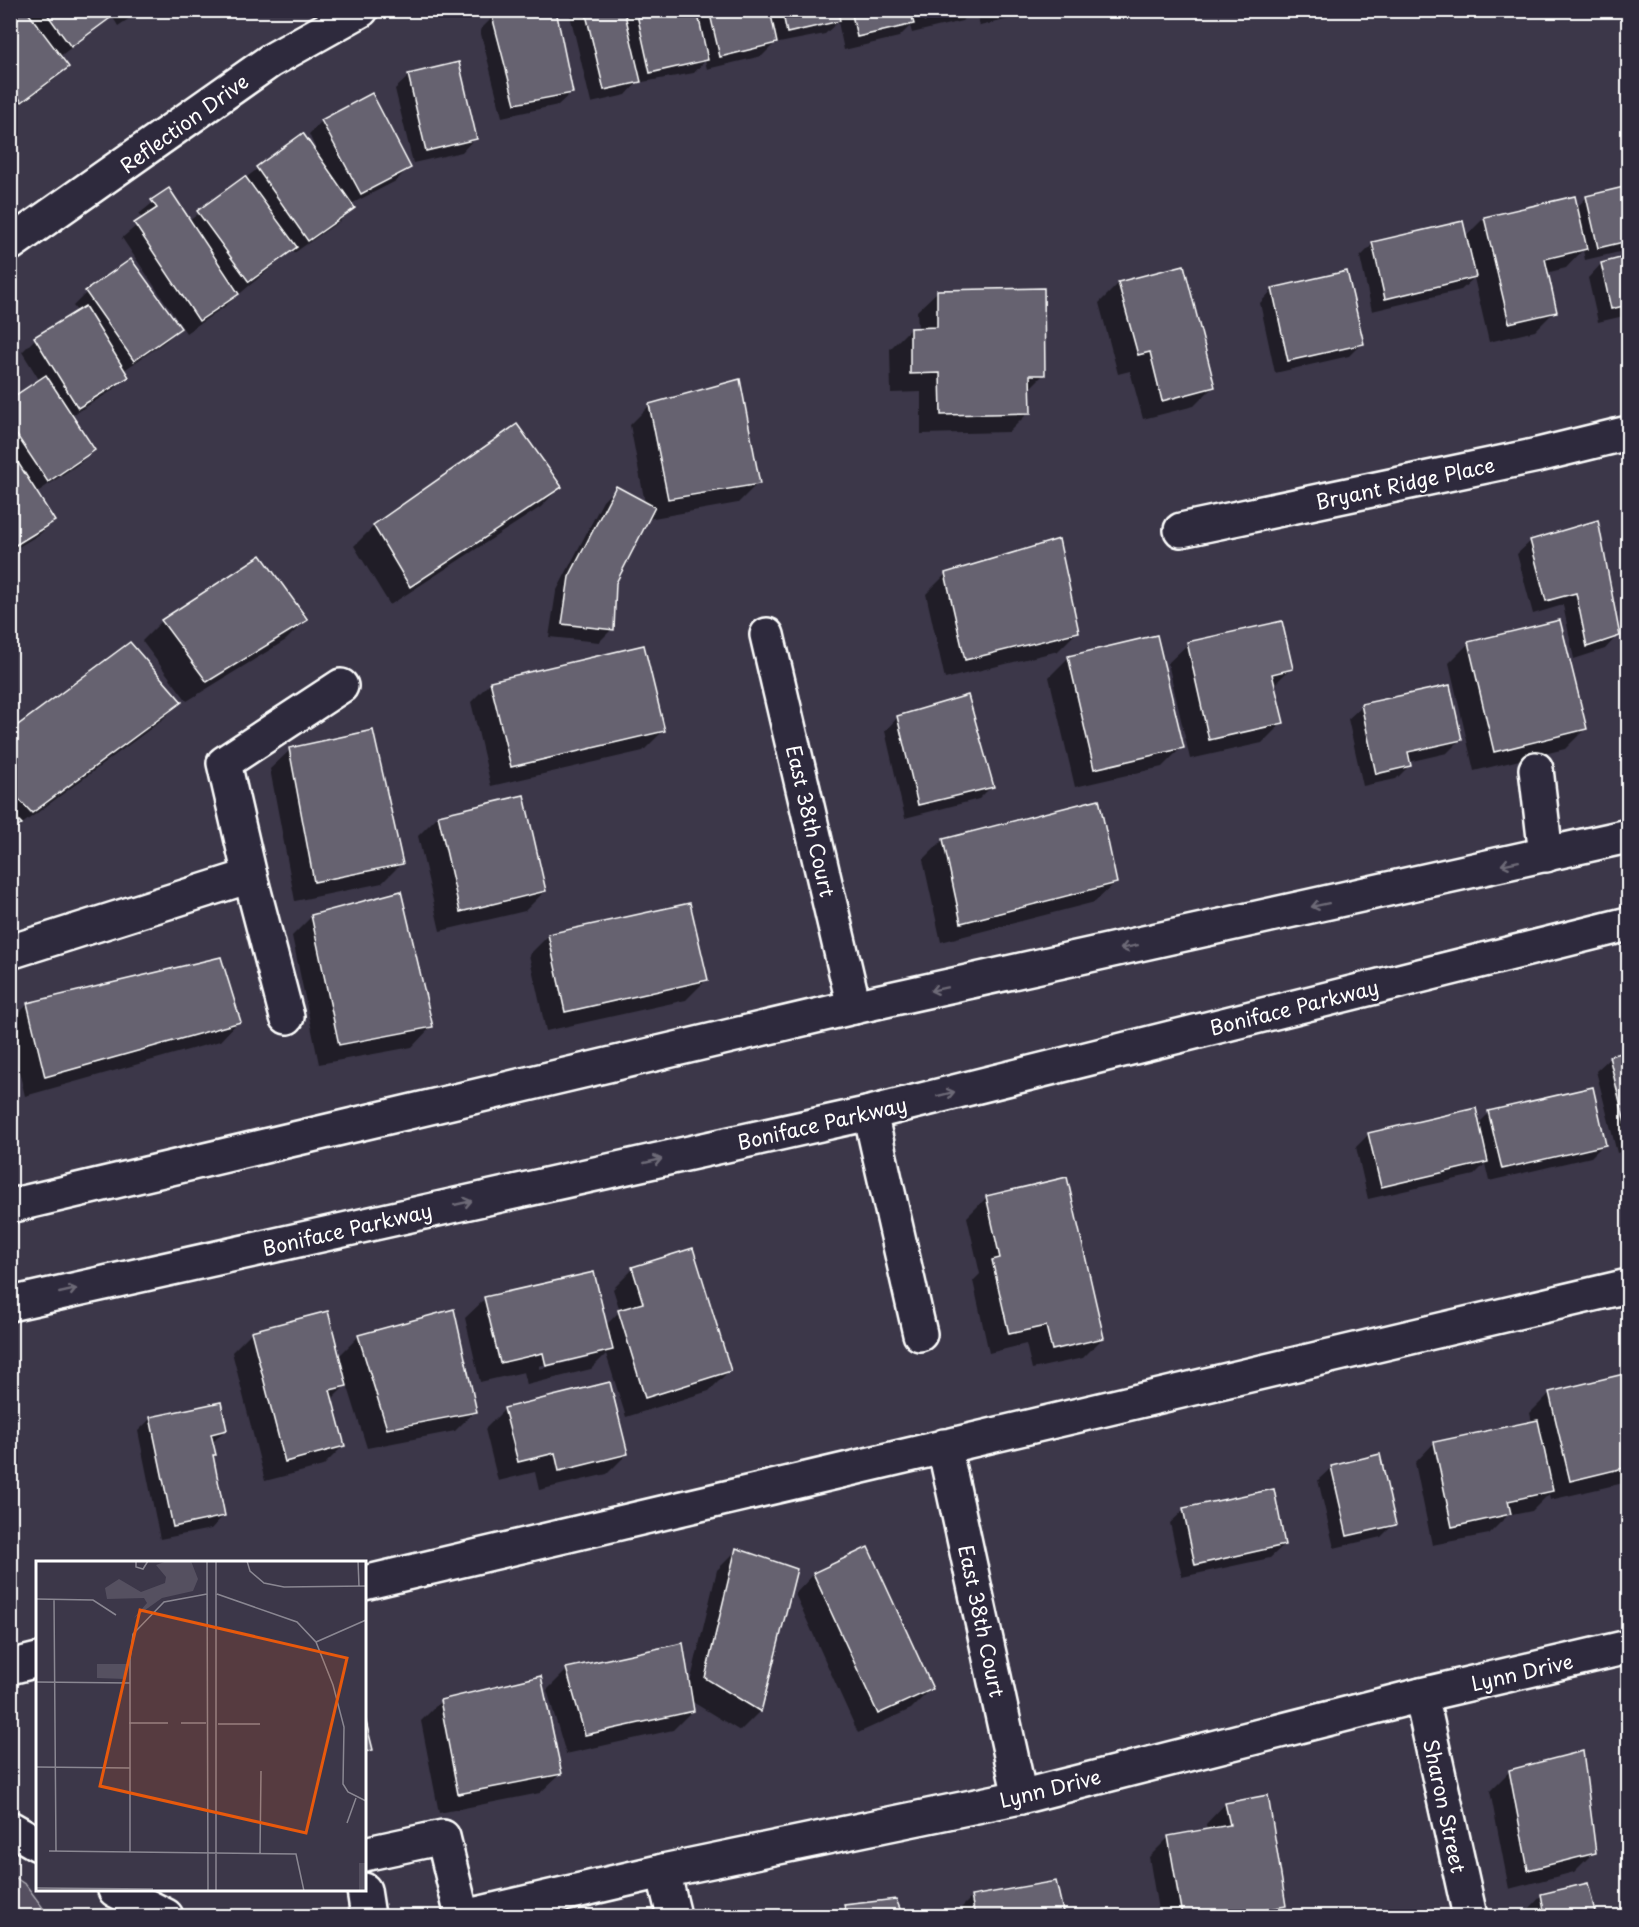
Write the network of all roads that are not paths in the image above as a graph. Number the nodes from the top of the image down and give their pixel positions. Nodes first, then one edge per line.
1 (361, 10) edge
2 (10, 244) edge
3 (1629, 433) edge
4 (1180, 530) dead end
5 (767, 635) dead end
6 (340, 686) dead end
7 (1536, 769) dead end
8 (1629, 836) edge
9 (1546, 855) junction
10 (250, 876) junction
11 (1629, 924) edge
12 (10, 952) edge
13 (854, 1007) junction
14 (287, 1017) dead end
15 (870, 1113) junction
16 (10, 1206) edge
17 (1629, 1286) edge
18 (10, 1304) edge
19 (920, 1334) dead end
20 (944, 1446) junction
21 (366, 1583) edge
22 (1629, 1647) edge
23 (36, 1660) edge
24 (10, 1667) edge
25 (1421, 1695) junction
26 (1020, 1797) junction
27 (10, 1828) edge
28 (36, 1843) edge
29 (366, 1854) edge
30 (663, 1870) junction
31 (117, 1891) edge
32 (364, 1891) edge
33 (166, 1917) edge
34 (368, 1917) edge
35 (462, 1917) edge
36 (468, 1917) edge
37 (674, 1917) edge
38 (1470, 1917) edge

1 - 2 street, Reflection Drive
3 - 4 street, Bryant Ridge Place
5 - 13 street, East 38th Court
6 - 10 street
7 - 9 street
8 - 9 street
9 -> 13 street
10 - 12 street
10 - 14 street
15 -> 11 street, Boniface Parkway
13 - 16 street
18 -> 15 street, Boniface Parkway
15 - 19 street
17 - 20 street
20 - 21 street
20 - 26 street, East 38th Court
22 - 25 street, Lynn Drive
23 - 24 street
25 - 26 street, Lynn Drive
25 - 38 street, Sharon Street
26 - 30 street, Lynn Drive
27 - 28 street
29 - 35 street
30 - 36 street, Lynn Drive
30 - 37 street
31 - 33 street
32 - 34 street

